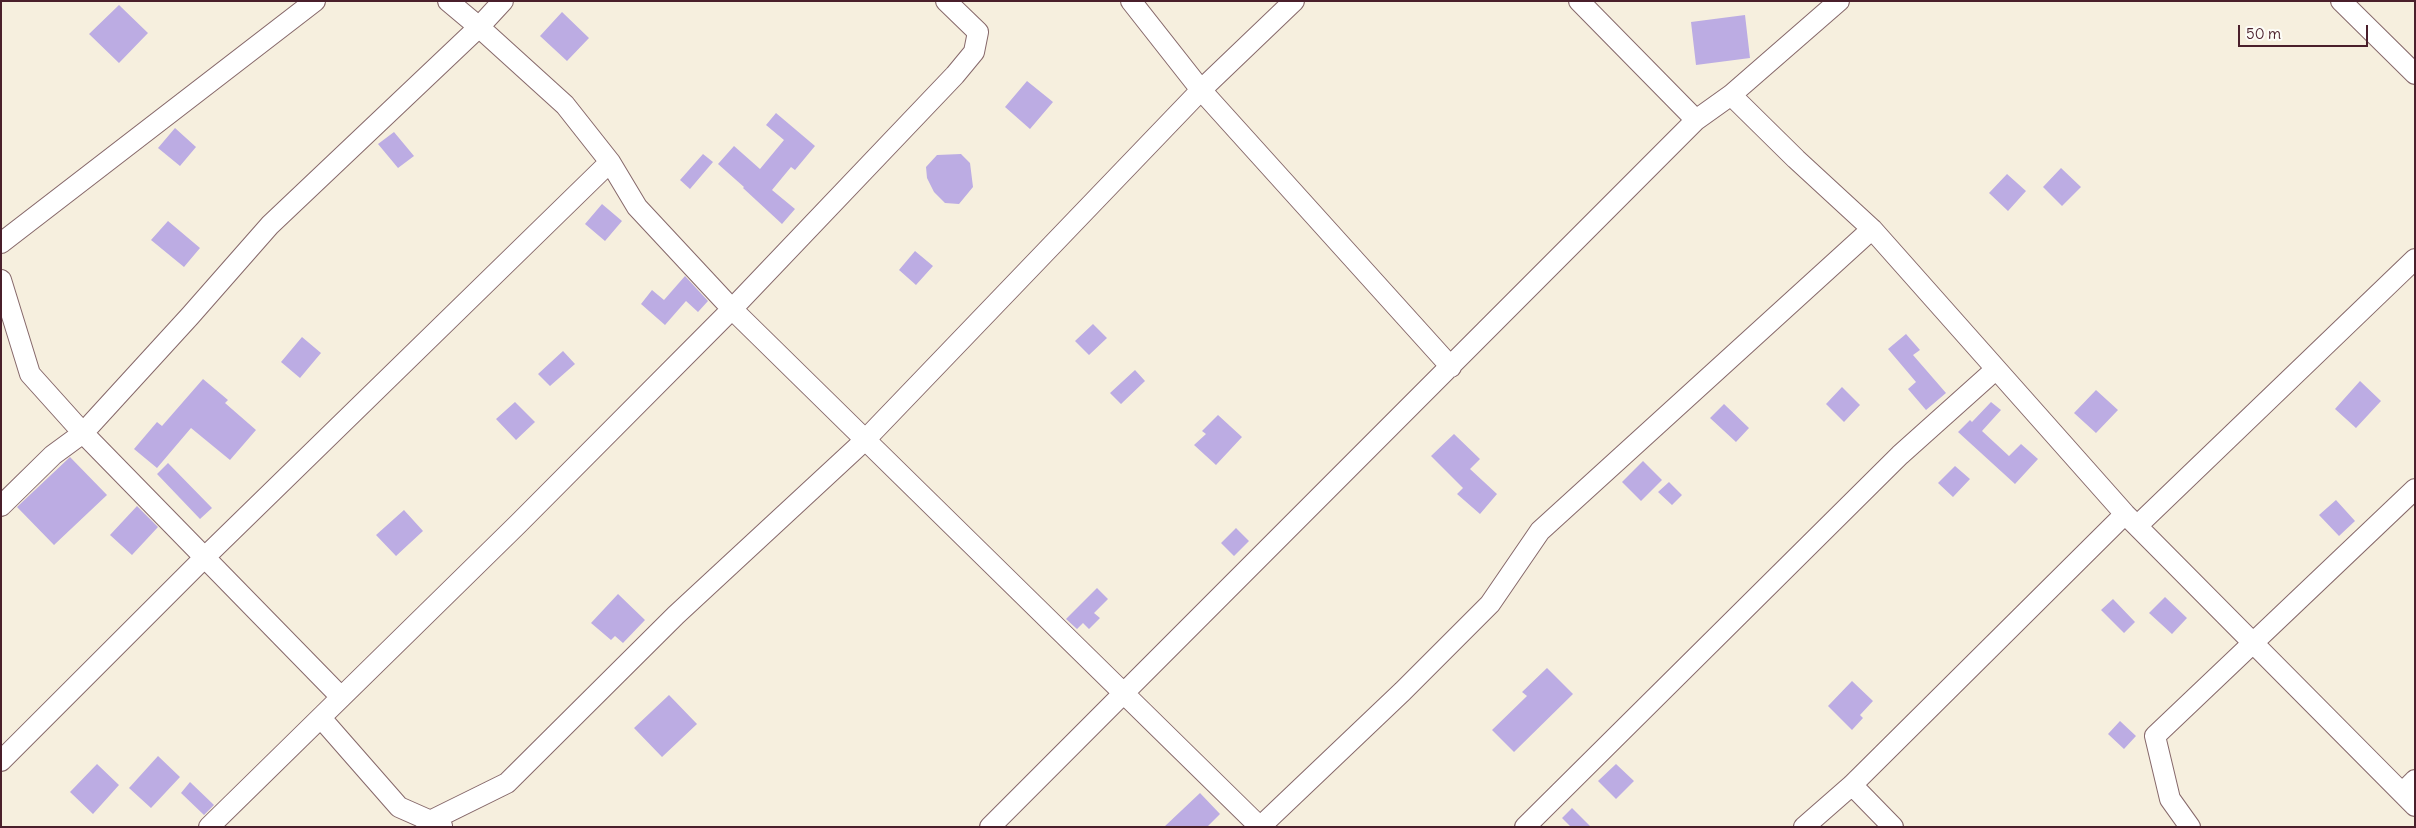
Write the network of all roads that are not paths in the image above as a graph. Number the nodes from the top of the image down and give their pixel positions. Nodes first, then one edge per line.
1 (315, 1) edge
2 (448, 1) edge
3 (504, 1) edge
4 (946, 1) edge
5 (1131, 1) edge
6 (1294, 1) edge
7 (1579, 1) edge
8 (1839, 1) edge
9 (2341, 1) edge
10 (479, 27) junction
11 (2415, 74) edge
12 (1201, 90) junction
13 (1731, 95) junction
14 (1696, 120) junction
15 (610, 162) junction
16 (1872, 229) junction
17 (1, 243) edge
18 (2415, 259) edge
19 (1, 280) edge
20 (732, 309) junction
21 (1451, 367) junction
22 (1995, 370) junction
23 (83, 433) junction
24 (864, 441) junction
25 (2415, 489) edge
26 (1, 506) edge
27 (2131, 520) junction
28 (204, 558) junction
29 (2253, 641) junction
30 (1122, 693) junction
31 (341, 697) junction
32 (321, 718) junction
33 (1, 761) edge
34 (1852, 785) junction
35 (2410, 793) edge
36 (433, 825) edge
37 (209, 827) edge
38 (990, 827) edge
39 (1260, 827) edge
40 (1525, 827) edge
41 (1804, 827) edge
42 (1893, 827) edge
43 (2190, 827) edge

1 - 17 street
2 - 10 street
3 - 10 street
4 - 20 street
5 - 12 street
6 - 12 street
7 - 14 street
8 - 13 street
9 - 11 street
10 - 15 street
10 - 23 street
12 - 21 street
12 - 24 street
13 - 14 street
13 - 16 street
14 - 21 street
15 - 20 street
15 - 28 street
16 - 22 street
16 - 39 street
18 - 27 street
19 - 23 street
20 - 24 street
20 - 31 street
21 - 30 street
22 - 27 street
22 - 40 street
23 - 26 street
23 - 28 street
24 - 30 street
24 - 36 street
25 - 29 street
27 - 29 street
27 - 34 street
28 - 31 street
28 - 33 street
29 - 35 street
29 - 43 street
30 - 38 street
30 - 39 street
31 - 32 street
32 - 36 street
32 - 37 street
34 - 41 street
34 - 42 street

